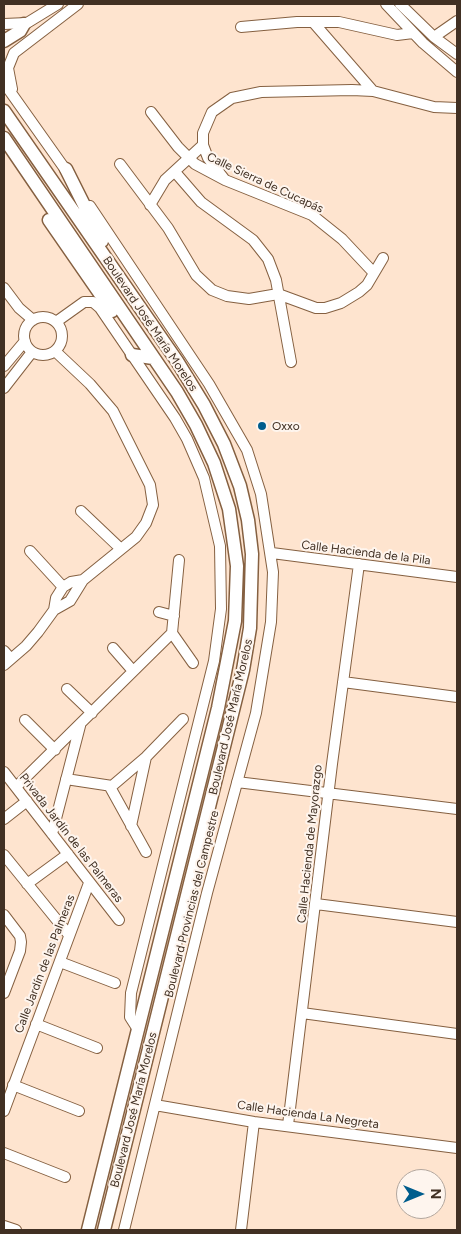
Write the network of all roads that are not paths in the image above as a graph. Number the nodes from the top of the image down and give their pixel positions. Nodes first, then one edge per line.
1 (58, 4) edge
2 (78, 4) edge
3 (386, 4) edge
4 (400, 4) edge
5 (41, 16) junction
6 (457, 21) edge
7 (313, 22) junction
8 (4, 24) edge
9 (24, 24) junction
10 (48, 27) junction
11 (241, 27) dead end
12 (413, 32) junction
13 (434, 37) junction
14 (4, 41) edge
15 (457, 54) edge
16 (457, 72) edge
17 (4, 83) edge
18 (372, 92) junction
19 (15, 98) junction
20 (457, 108) edge
21 (4, 111) edge
22 (151, 112) dead end
23 (4, 138) edge
24 (203, 145) junction
25 (4, 151) edge
26 (190, 159) junction
27 (120, 164) dead end
28 (66, 169) junction
29 (175, 172) junction
30 (225, 180) junction
31 (150, 205) junction
32 (383, 258) dead end
33 (373, 272) junction
34 (4, 288) edge
35 (125, 288) junction
36 (278, 294) junction
37 (33, 320) junction
38 (128, 321) junction
39 (56, 322) junction
40 (25, 341) junction
41 (55, 351) junction
42 (32, 352) junction
43 (132, 355) junction
44 (153, 358) junction
45 (291, 362) dead end
46 (6, 363) edge
47 (17, 369) junction
48 (4, 388) edge
49 (81, 511) dead end
50 (121, 550) junction
51 (30, 551) dead end
52 (272, 553) junction
53 (179, 560) dead end
54 (359, 564) junction
55 (457, 577) edge
56 (83, 580) junction
57 (63, 587) junction
58 (54, 610) junction
59 (159, 612) dead end
60 (174, 616) junction
61 (172, 633) junction
62 (113, 648) dead end
63 (6, 658) edge
64 (193, 663) dead end
65 (133, 671) junction
66 (343, 682) junction
67 (67, 689) dead end
68 (457, 697) edge
69 (92, 713) junction
70 (25, 720) dead end
71 (183, 720) dead end
72 (80, 724) junction
73 (55, 750) junction
74 (146, 757) junction
75 (4, 772) edge
76 (66, 778) junction
77 (237, 782) junction
78 (110, 787) junction
79 (16, 788) junction
80 (329, 793) junction
81 (27, 801) junction
82 (457, 809) edge
83 (4, 819) edge
84 (131, 826) junction
85 (52, 834) junction
86 (146, 852) dead end
87 (68, 854) junction
88 (4, 855) edge
89 (89, 883) junction
90 (27, 884) junction
91 (316, 904) junction
92 (4, 915) edge
93 (119, 920) dead end
94 (457, 922) edge
95 (69, 936) junction
96 (60, 962) junction
97 (115, 983) dead end
98 (4, 993) edge
99 (302, 1013) junction
100 (36, 1024) junction
101 (138, 1028) junction
102 (457, 1034) edge
103 (97, 1048) dead end
104 (14, 1085) junction
105 (155, 1105) junction
106 (4, 1111) edge
107 (79, 1111) dead end
108 (254, 1122) junction
109 (288, 1126) junction
110 (457, 1148) edge
111 (4, 1153) edge
112 (65, 1177) dead end
113 (4, 1226) edge
114 (16, 1230) edge
115 (88, 1230) edge
116 (104, 1230) edge
117 (124, 1230) edge
118 (241, 1230) edge

1 - 5 street
2 - 10 street
3 - 12 street
4 - 13 street
5 - 9 street
5 - 10 street
6 - 13 street
7 - 11 street
7 - 12 street
7 - 18 street
8 - 9 street
9 - 14 main road
10 - 19 street
12 - 16 street
13 - 15 street
17 - 19 street, Boulevard Provincias del Campestre
18 - 20 street
18 - 24 street
19 - 28 street, Boulevard Provincias del Campestre
21 - 35 main road, Boulevard José María Morelos
22 - 26 street, Calle Sierra de Cucapás
23 - 38 main road, Boulevard José María Morelos
24 - 26 street
24 - 30 street
25 - 38 main road
26 - 29 street
26 - 30 street, Calle Sierra de Cucapás
27 - 31 street
28 - 35 main road
28 - 52 street, Boulevard Provincias del Campestre
29 - 31 street
29 - 36 street
30 - 33 street, Calle Sierra de Cucapás
31 - 36 street
32 - 33 street
33 - 36 street
34 - 37 street
35 - 116 main road, Boulevard José María Morelos
36 - 45 street
37 - 39 street
37 - 40 street
38 - 44 main road, Boulevard José María Morelos
39 - 41 street
39 - 43 street
40 - 42 street
40 - 46 street
41 - 42 street
41 - 50 street
42 - 47 street
43 - 44 main road
43 - 101 street
44 - 101 main road, Boulevard José María Morelos
46 - 47 street
47 - 48 street
49 - 50 street
50 - 56 street
51 - 57 street
52 - 54 street, Calle Hacienda de la Pila
52 - 77 street, Boulevard Provincias del Campestre
53 - 60 street
54 - 55 street, Calle Hacienda de la Pila
54 - 66 street, Calle Hacienda de Mayorazgo
56 - 57 street
56 - 58 street
57 - 58 street
58 - 63 street
59 - 60 street
60 - 61 street
61 - 64 street
61 - 65 street
62 - 65 street
65 - 69 street
66 - 68 street
66 - 80 street, Calle Hacienda de Mayorazgo
67 - 69 street
69 - 72 street
70 - 73 street
71 - 74 street
72 - 73 street
72 - 76 street
73 - 79 street
74 - 78 street
74 - 84 street
75 - 79 street, Privada Jardín de las Palmeras
76 - 78 street
76 - 85 street
77 - 80 street
77 - 105 street, Boulevard Provincias del Campestre
78 - 84 street
79 - 81 street, Privada Jardín de las Palmeras
80 - 82 street
80 - 91 street, Calle Hacienda de Mayorazgo
81 - 83 street
81 - 85 street, Privada Jardín de las Palmeras
84 - 86 street
85 - 87 street, Privada Jardín de las Palmeras
87 - 89 street, Privada Jardín de las Palmeras
87 - 90 street
88 - 90 street
89 - 93 street, Privada Jardín de las Palmeras
89 - 95 street, Calle Jardín de las Palmeras
90 - 95 street
91 - 94 street
91 - 99 street, Calle Hacienda de Mayorazgo
92 - 98 street
95 - 96 street, Calle Jardín de las Palmeras
96 - 97 street
96 - 100 street, Calle Jardín de las Palmeras
99 - 102 street
99 - 109 street, Calle Hacienda de Mayorazgo
100 - 103 street
100 - 104 street, Calle Jardín de las Palmeras
101 - 115 main road, Boulevard José María Morelos
104 - 106 street, Calle Jardín de las Palmeras
104 - 107 street
105 - 108 street, Calle Hacienda La Negreta
105 - 117 street, Boulevard Provincias del Campestre
108 - 109 street, Calle Hacienda La Negreta
108 - 118 street
109 - 110 street, Calle Hacienda La Negreta
111 - 112 street
113 - 114 street

